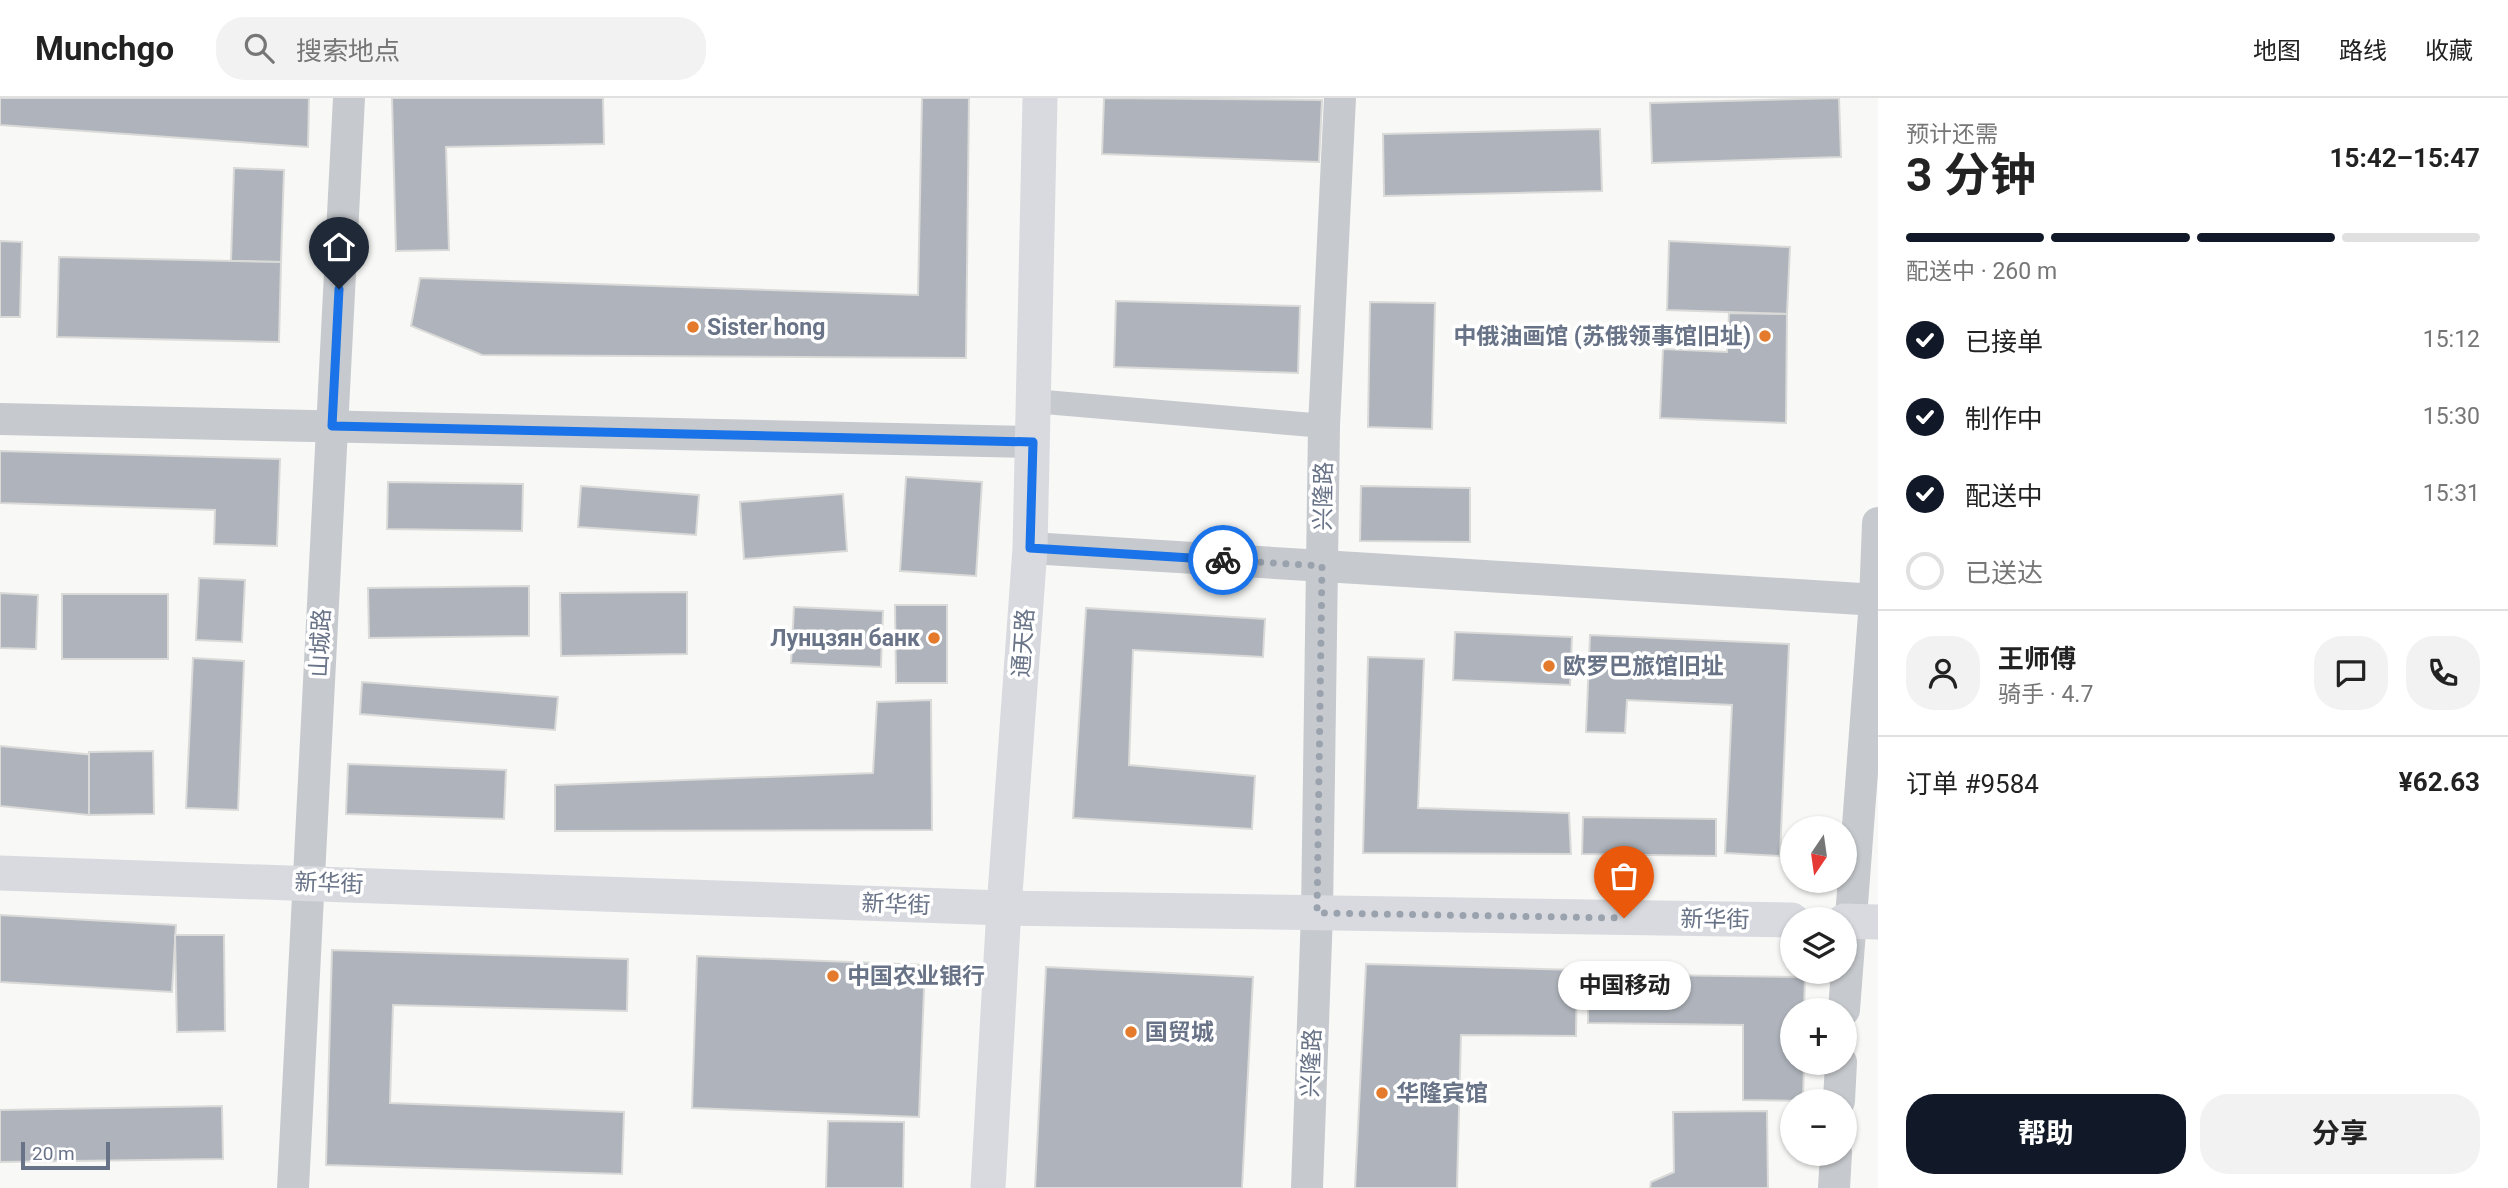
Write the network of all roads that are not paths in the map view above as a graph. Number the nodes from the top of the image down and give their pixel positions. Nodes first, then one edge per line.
1 (349, 98) edge
2 (1040, 98) edge
3 (1340, 98) edge
4 (1034, 401) junction
5 (0, 419) edge
6 (332, 426) junction
7 (1324, 426) junction
8 (1033, 442) junction
9 (1878, 523) edge
10 (1030, 548) junction
11 (1322, 566) junction
12 (1876, 600) edge
13 (0, 873) edge
14 (307, 882) junction
15 (1003, 908) junction
16 (1317, 913) junction
17 (1780, 920) edge
18 (1857, 921) edge
19 (1835, 1166) edge
20 (293, 1188) edge
21 (988, 1188) edge
22 (1307, 1188) edge
23 (1834, 1188) edge

1 - 6 street, 山城路
2 - 4 main road, 通天路
3 - 7 street, 兴隆路
4 - 7 street
4 - 8 main road, 通天路
5 - 6 street
6 - 8 street
6 - 14 street, 山城路
7 - 11 street, 兴隆路
8 - 10 main road, 通天路
9 - 12 street
10 - 11 street
10 - 15 main road, 通天路
11 - 12 street
11 - 16 street, 兴隆路
12 - 18 street
13 - 14 main road, 新华街
14 - 15 main road, 新华街
14 - 20 street, 山城路
15 - 16 main road, 新华街
15 - 21 main road, 通天路
16 - 17 main road, 新华街
16 - 22 street, 兴隆路
19 - 23 street

